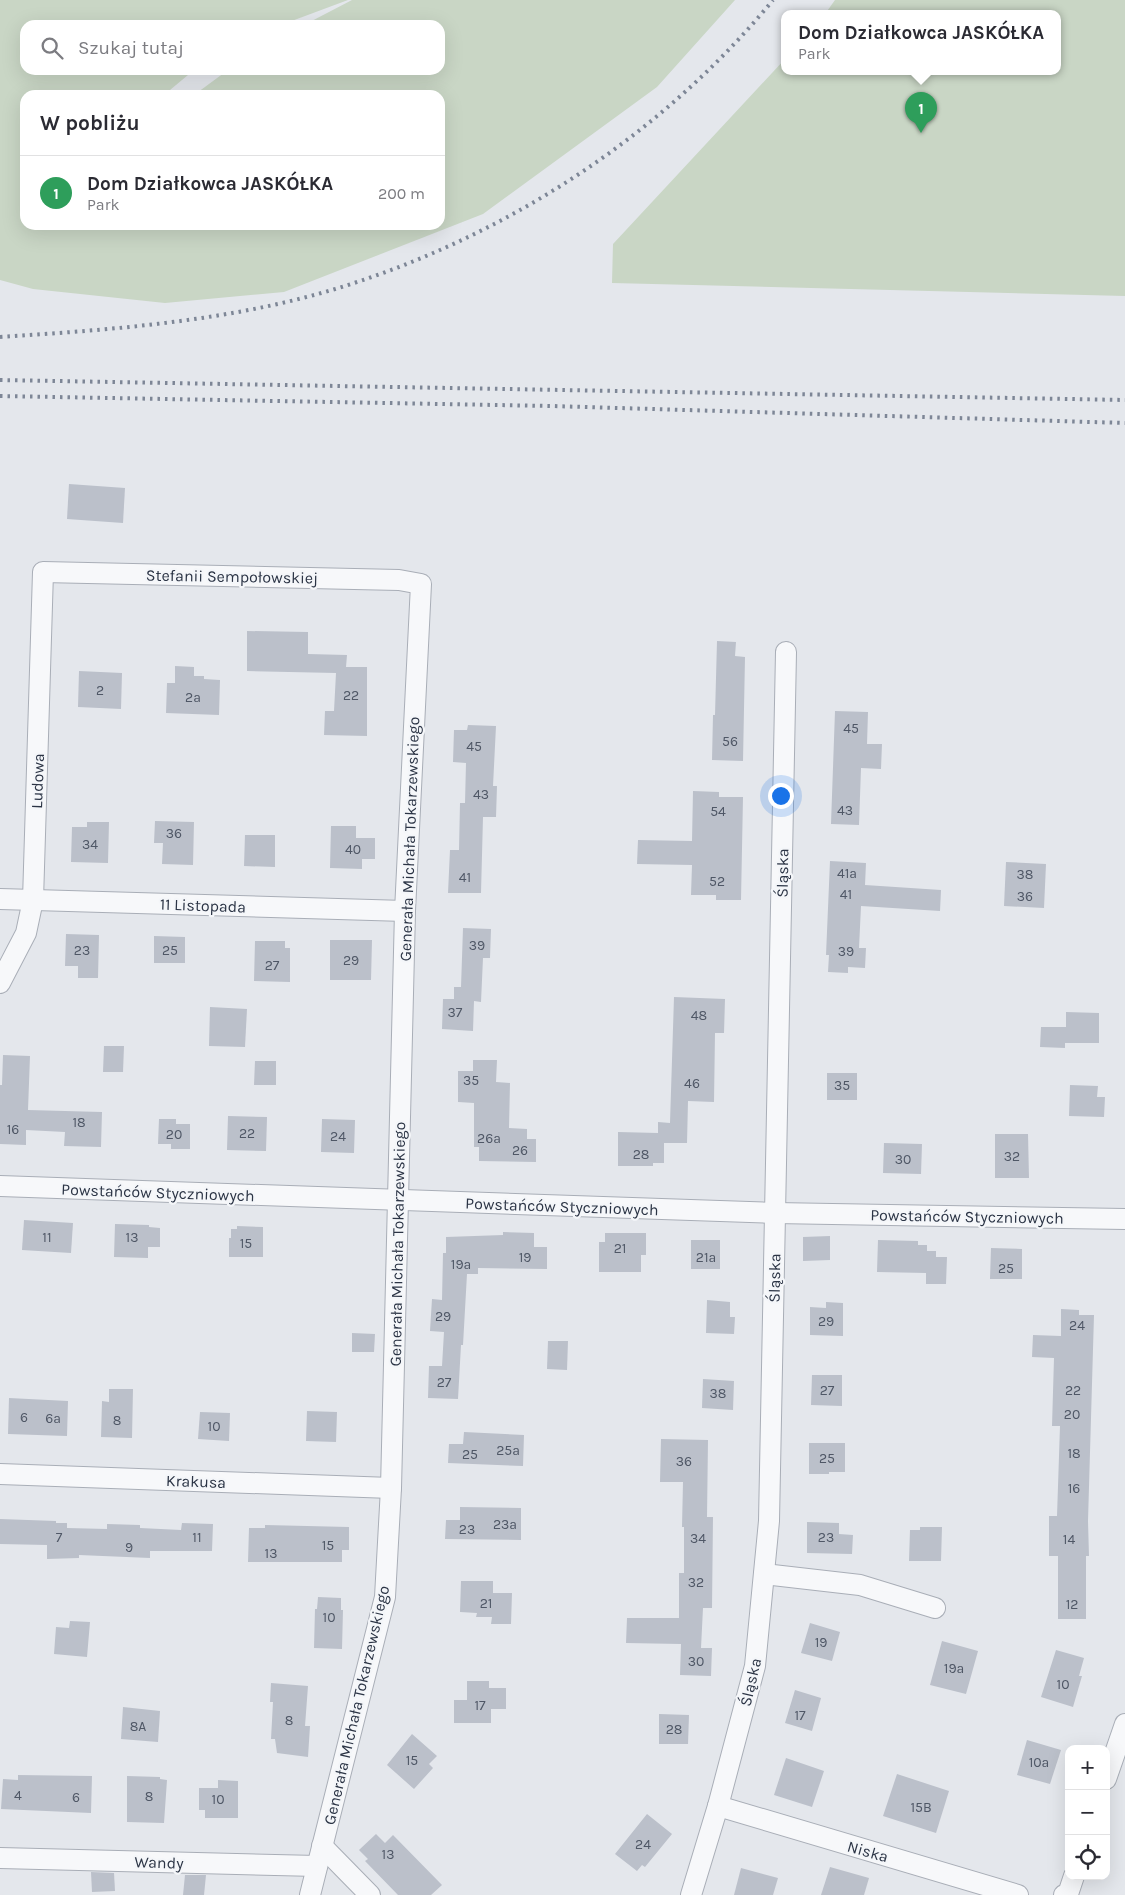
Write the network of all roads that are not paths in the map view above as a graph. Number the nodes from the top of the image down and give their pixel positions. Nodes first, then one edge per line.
1 (44, 572) joint
2 (420, 584) joint
3 (786, 652) dead end
4 (0, 899) edge
5 (33, 900) junction
6 (405, 911) junction
7 (0, 984) edge
8 (0, 1186) edge
9 (399, 1200) junction
10 (775, 1213) junction
11 (1125, 1219) edge
12 (0, 1474) edge
13 (392, 1488) junction
14 (764, 1574) junction
15 (935, 1608) dead end
16 (1125, 1724) edge
17 (1110, 1767) edge
18 (718, 1806) junction
19 (0, 1858) edge
20 (320, 1858) junction
21 (1073, 1880) edge
22 (310, 1895) edge
23 (352, 1895) edge
24 (370, 1895) edge
25 (691, 1895) edge
26 (1018, 1895) edge
27 (1064, 1895) edge

1 - 2 street, Stefanii Sempołowskiej
1 - 5 street, Ludowa
2 - 6 street, Generała Michała Tokarzewskiego
3 - 10 street, Śląska
4 - 5 street, 11 Listopada
5 - 6 street, 11 Listopada
5 - 7 street, Ludowa
6 - 9 street, Generała Michała Tokarzewskiego
8 - 9 street, Powstańców Styczniowych
9 - 10 street, Powstańców Styczniowych
9 - 13 street, Generała Michała Tokarzewskiego
10 - 11 street, Powstańców Styczniowych
10 - 14 street, Śląska
12 - 13 street, Krakusa
13 - 20 street, Generała Michała Tokarzewskiego
14 - 15 street
14 - 18 street, Śląska
16 - 17 street
18 - 25 street, Śląska
18 - 26 street, Niska
19 - 20 street, Wandy
20 - 22 street, Generała Michała Tokarzewskiego
20 - 23 street
20 - 24 street
21 - 27 street

